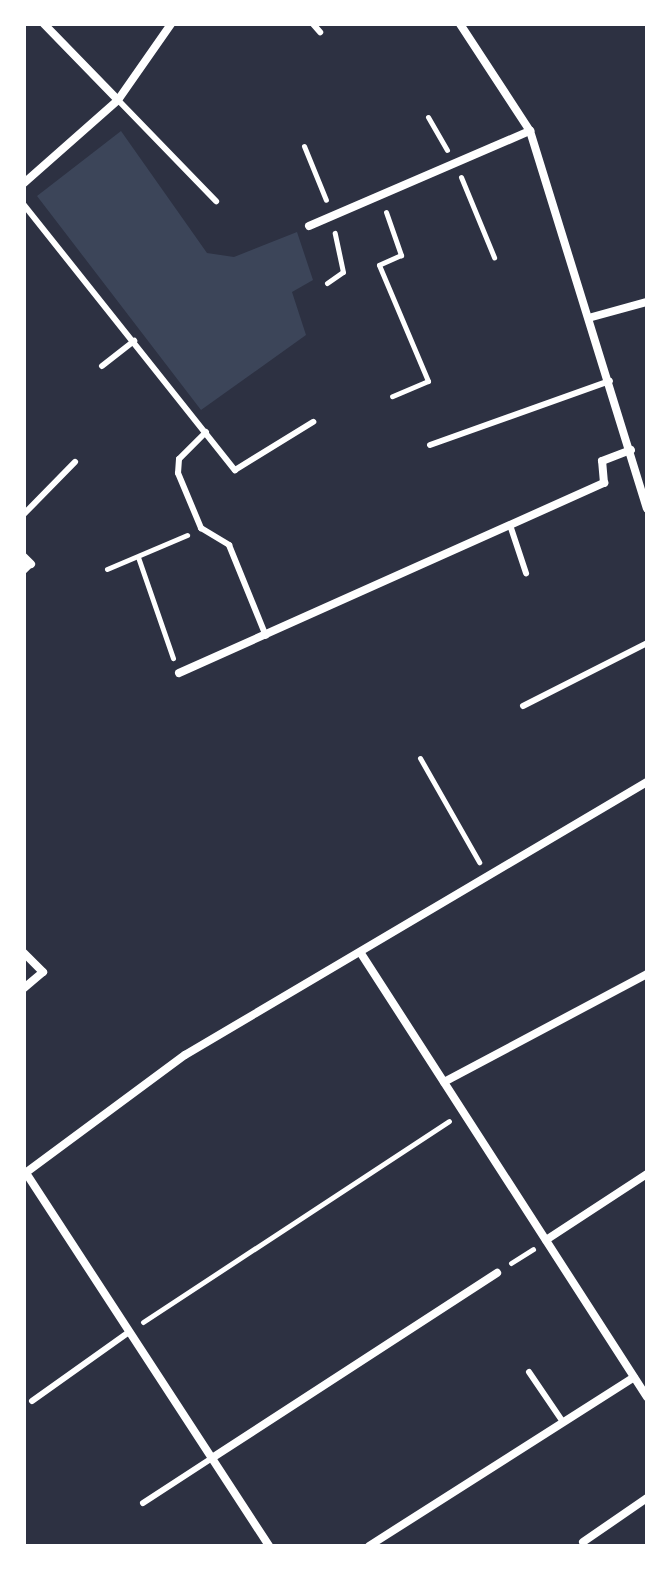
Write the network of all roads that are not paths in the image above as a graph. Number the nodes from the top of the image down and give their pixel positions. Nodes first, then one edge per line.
1 (44, 24) edge
2 (171, 24) edge
3 (313, 24) edge
4 (460, 24) edge
5 (320, 32) dead end
6 (118, 100) junction
7 (530, 131) junction
8 (24, 183) edge
9 (216, 201) dead end
10 (24, 205) edge
11 (309, 226) dead end
12 (647, 302) edge
13 (592, 317) junction
14 (134, 341) junction
15 (102, 366) dead end
16 (610, 381) junction
17 (313, 422) dead end
18 (206, 432) junction
19 (430, 445) dead end
20 (631, 450) junction
21 (75, 462) dead end
22 (647, 508) edge
23 (24, 514) edge
24 (510, 525) junction
25 (526, 573) dead end
26 (266, 636) junction
27 (647, 643) edge
28 (179, 673) road end
29 (523, 706) dead end
30 (647, 782) edge
31 (24, 953) edge
32 (362, 955) junction
33 (647, 974) edge
34 (24, 988) edge
35 (444, 1082) junction
36 (25, 1173) edge
37 (647, 1174) edge
38 (546, 1240) junction
39 (497, 1273) road end
40 (129, 1332) junction
41 (529, 1372) dead end
42 (634, 1377) junction
43 (647, 1397) edge
44 (32, 1401) dead end
45 (563, 1422) junction
46 (212, 1458) junction
47 (647, 1498) edge
48 (143, 1503) dead end
49 (583, 1542) dead end
50 (269, 1546) edge
51 (369, 1546) edge

1 - 6 street
2 - 6 street
3 - 5 lane
4 - 7 street
6 - 8 street
6 - 9 lane
7 - 11 street
7 - 13 street
10 - 14 lane
12 - 13 street
13 - 16 street
14 - 15 lane
14 - 18 lane
16 - 19 lane
16 - 20 street
17 - 18 lane
18 - 26 lane
20 - 22 street
20 - 24 street
21 - 23 lane
24 - 25 lane
24 - 26 street
26 - 28 street
27 - 29 lane
30 - 32 street
31 - 34 street
32 - 35 street
32 - 36 street
33 - 35 street
35 - 38 street
36 - 40 street
37 - 38 street
38 - 42 street
39 - 46 street
40 - 44 lane
40 - 46 street
41 - 45 lane
42 - 43 street
42 - 45 street
45 - 51 street
46 - 48 lane
46 - 50 street
47 - 49 street

